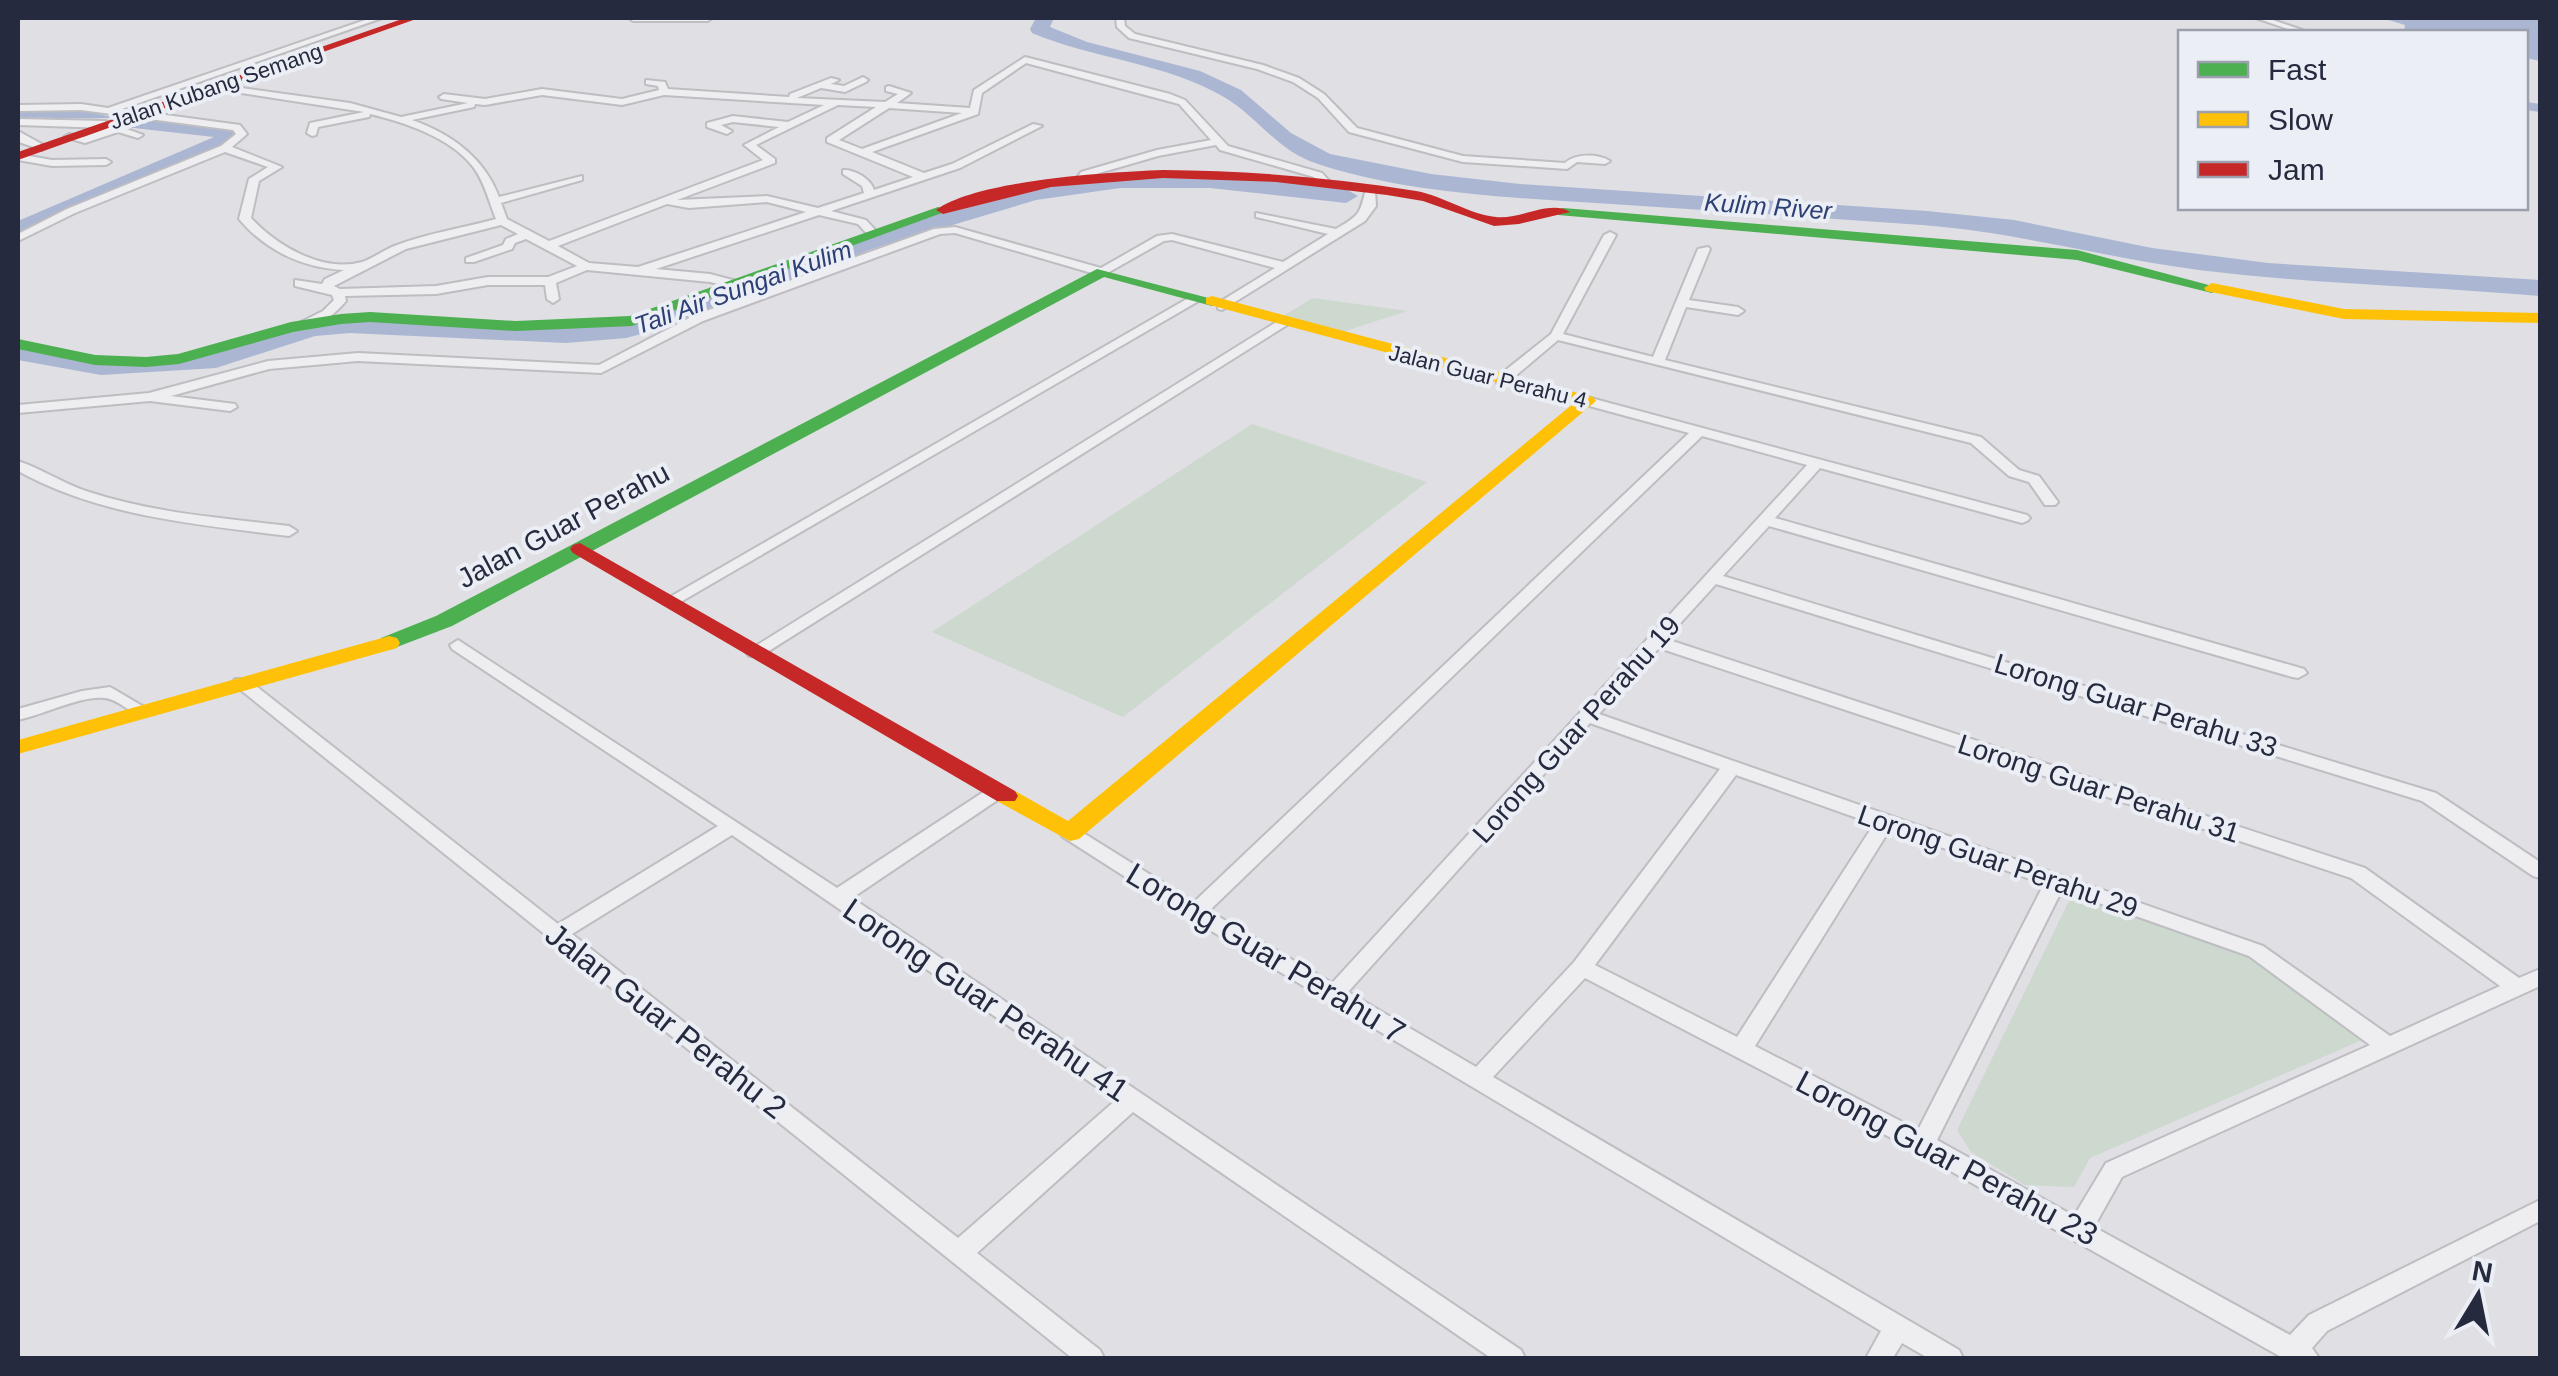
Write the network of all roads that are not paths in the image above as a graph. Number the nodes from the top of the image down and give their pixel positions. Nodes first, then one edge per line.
1 (378, 18) edge
2 (414, 18) edge
3 (633, 18) edge
4 (708, 18) edge
5 (1120, 18) edge
6 (2260, 18) edge
7 (2298, 30) edge
8 (834, 80) dead end
9 (863, 80) dead end
10 (649, 82) dead end
11 (216, 86) junction
12 (823, 86) junction
13 (889, 89) dead end
14 (664, 92) junction
15 (444, 96) dead end
16 (839, 101) junction
17 (485, 102) junction
18 (779, 102) junction
19 (888, 103) junction
20 (18, 108) edge
21 (974, 112) junction
22 (372, 113) junction
23 (398, 120) junction
24 (18, 122) edge
25 (121, 123) junction
26 (1036, 126) dead end
27 (784, 128) junction
28 (727, 131) dead end
29 (312, 133) dead end
30 (18, 134) edge
31 (1218, 142) junction
32 (42, 147) junction
33 (225, 148) junction
34 (863, 152) junction
35 (18, 156) edge
36 (1605, 161) dead end
37 (106, 162) dead end
38 (846, 172) dead end
39 (924, 176) junction
40 (578, 178) dead end
41 (1081, 179) junction
42 (1326, 184) junction
43 (1370, 190) junction
44 (869, 192) junction
45 (494, 202) junction
46 (666, 202) junction
47 (810, 212) junction
48 (1260, 215) dead end
49 (502, 221) junction
50 (872, 233) junction
51 (1337, 234) junction
52 (525, 235) junction
53 (1610, 235) dead end
54 (18, 238) edge
55 (550, 245) junction
56 (1704, 249) dead end
57 (470, 260) dead end
58 (358, 266) junction
59 (586, 266) junction
60 (1283, 266) junction
61 (641, 270) junction
62 (1102, 272) junction
63 (384, 278) dead end
64 (550, 282) junction
65 (738, 282) junction
66 (299, 283) dead end
67 (333, 290) junction
68 (436, 290) junction
69 (766, 292) junction
70 (1196, 298) junction
71 (553, 300) dead end
72 (1682, 303) junction
73 (1222, 306) junction
74 (1738, 312) dead end
75 (2540, 318) edge
76 (1283, 322) junction
77 (303, 326) junction
78 (1556, 336) junction
79 (18, 344) edge
80 (284, 351) dead end
81 (1658, 360) junction
82 (268, 366) junction
83 (1502, 380) junction
84 (150, 398) junction
85 (1587, 401) junction
86 (230, 407) dead end
87 (18, 409) edge
88 (1699, 431) junction
89 (1817, 463) junction
90 (18, 466) edge
91 (2050, 502) dead end
92 (2022, 518) dead end
93 (1766, 520) junction
94 (289, 531) dead end
95 (580, 550) junction
96 (1713, 578) junction
97 (671, 600) junction
98 (1655, 641) junction
99 (458, 645) dead end
100 (755, 652) junction
101 (2298, 673) dead end
102 (241, 684) junction
103 (142, 712) junction
104 (18, 714) edge
105 (1587, 716) junction
106 (18, 747) edge
107 (1731, 768) junction
108 (996, 793) junction
109 (1886, 822) junction
110 (732, 826) junction
111 (1070, 833) junction
112 (2540, 872) edge
113 (2056, 881) junction
114 (837, 898) junction
115 (1195, 912) junction
116 (557, 934) junction
117 (1582, 967) junction
118 (2540, 977) edge
119 (2517, 987) junction
120 (1334, 994) junction
121 (2388, 1046) junction
122 (1743, 1047) junction
123 (1478, 1079) junction
124 (1132, 1099) junction
125 (1923, 1144) junction
126 (2540, 1210) edge
127 (2080, 1229) junction
128 (959, 1253) junction
129 (1897, 1328) junction
130 (2300, 1354) edge
131 (1091, 1358) edge
132 (1512, 1358) edge
133 (1878, 1358) edge
134 (1950, 1358) edge

1 - 25 street
2 - 11 street, Jalan Kubang Semang
3 - 4 street
5 - 36 street
6 - 7 street
8 - 12 street
9 - 12 street
10 - 14 street
11 - 22 street
11 - 25 street, Jalan Kubang Semang
12 - 18 street
13 - 19 street
14 - 17 street
14 - 18 street
15 - 17 street
16 - 18 street
16 - 19 street
16 - 27 street
17 - 23 street
19 - 21 street
19 - 34 street
20 - 25 street
21 - 31 street
21 - 34 street
22 - 23 street
22 - 29 street
23 - 45 street
24 - 25 street
25 - 32 street, Jalan Kubang Semang
25 - 33 street
26 - 39 street
27 - 28 street
27 - 46 street
30 - 32 street
31 - 41 street
31 - 42 street
32 - 35 street, Jalan Kubang Semang
33 - 54 street
33 - 58 street
34 - 39 street
35 - 37 street
38 - 44 street
39 - 44 street
40 - 45 street
41 - 42 street
41 - 50 street
42 - 43 street
43 - 51 street
43 - 75 street
44 - 47 street
45 - 49 street
46 - 47 street
46 - 55 street
47 - 50 street
47 - 61 street
48 - 51 street
49 - 52 street
49 - 58 street
50 - 65 street
51 - 60 street
52 - 55 street
52 - 57 street
53 - 78 street
55 - 59 street
56 - 72 street
58 - 67 street
59 - 61 street
59 - 64 street
60 - 62 street
60 - 73 street
61 - 65 street
62 - 69 street, Jalan Guar Perahu 4
62 - 70 street, Jalan Guar Perahu 4
62 - 95 street, Jalan Guar Perahu
63 - 68 street
64 - 68 street
64 - 71 street
65 - 69 street
65 - 77 street
66 - 67 street
67 - 68 street
67 - 77 street
69 - 82 street
70 - 73 street, Jalan Guar Perahu 4
70 - 97 street
72 - 74 street
72 - 81 street
73 - 76 street, Jalan Guar Perahu 4
76 - 83 street, Jalan Guar Perahu 4
76 - 100 street
77 - 79 street
78 - 81 street
78 - 83 street
80 - 82 street
81 - 91 street
82 - 84 street
83 - 85 street, Jalan Guar Perahu 4
84 - 86 street
84 - 87 street
85 - 88 street, Jalan Guar Perahu 4
85 - 111 street
88 - 89 street, Jalan Guar Perahu 4
88 - 115 street
89 - 92 street, Jalan Guar Perahu 4
89 - 93 street, Lorong Guar Perahu 19
90 - 94 street
93 - 96 street, Lorong Guar Perahu 19
93 - 101 street
95 - 97 street, Lorong Guar Perahu 7
95 - 102 street, Jalan Guar Perahu
96 - 98 street, Lorong Guar Perahu 19
96 - 112 street, Lorong Guar Perahu 33
97 - 100 street, Lorong Guar Perahu 7
98 - 105 street, Lorong Guar Perahu 19
98 - 119 street, Lorong Guar Perahu 31
99 - 110 street, Lorong Guar Perahu 41
100 - 108 street, Lorong Guar Perahu 7
102 - 103 street, Jalan Guar Perahu
102 - 116 street, Jalan Guar Perahu 2
103 - 104 street
103 - 106 street, Jalan Guar Perahu
105 - 107 street, Lorong Guar Perahu 29
105 - 120 street, Lorong Guar Perahu 19
107 - 109 street, Lorong Guar Perahu 29
107 - 117 street
108 - 111 street, Lorong Guar Perahu 7
108 - 114 street
109 - 113 street, Lorong Guar Perahu 29
109 - 122 street
110 - 114 street, Lorong Guar Perahu 41
110 - 116 street
111 - 115 street, Lorong Guar Perahu 7
113 - 121 street, Lorong Guar Perahu 29
113 - 125 street
114 - 124 street, Lorong Guar Perahu 41
115 - 120 street, Lorong Guar Perahu 7
116 - 128 street, Jalan Guar Perahu 2
117 - 122 street, Lorong Guar Perahu 23
117 - 123 street
118 - 119 street
119 - 121 street
120 - 123 street, Lorong Guar Perahu 7
121 - 127 street
122 - 125 street, Lorong Guar Perahu 23
123 - 129 street, Lorong Guar Perahu 7
124 - 128 street
124 - 132 street, Lorong Guar Perahu 41
125 - 127 street, Lorong Guar Perahu 23
126 - 130 street
127 - 130 street, Lorong Guar Perahu 23
128 - 131 street, Jalan Guar Perahu 2
129 - 133 street
129 - 134 street, Lorong Guar Perahu 7

